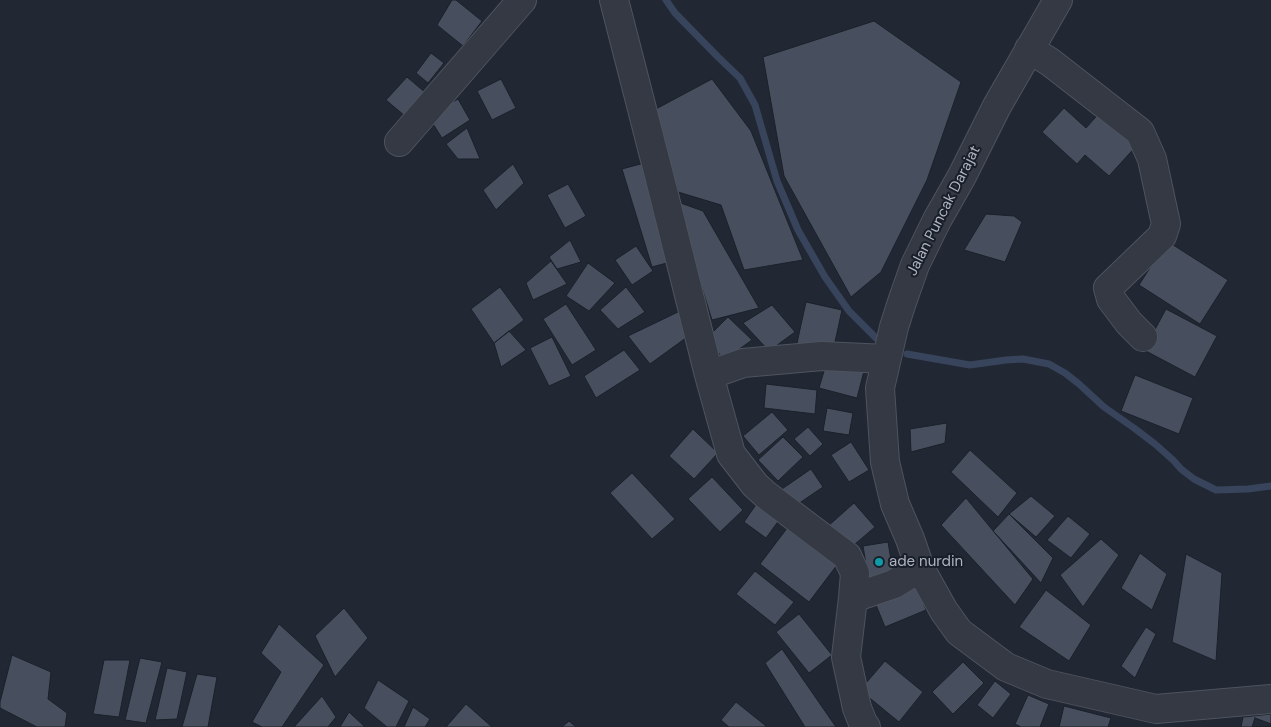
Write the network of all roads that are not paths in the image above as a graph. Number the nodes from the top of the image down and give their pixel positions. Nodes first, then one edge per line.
1 (522, 0) edge
2 (614, 0) edge
3 (1058, 0) edge
4 (1029, 49) junction
5 (399, 142) dead end
6 (1143, 337) dead end
7 (886, 359) dead end
8 (712, 387) junction
9 (920, 568) junction
10 (854, 598) junction
11 (1271, 699) edge
12 (866, 727) edge

1 - 5 street
2 - 8 street
3 - 4 street, Jalan Puncak Darajat
4 - 6 street
4 - 9 street, Jalan Puncak Darajat
7 - 8 street
8 - 10 street
9 - 10 street
9 - 11 street, Jalan Puncak Darajat
10 - 12 street

